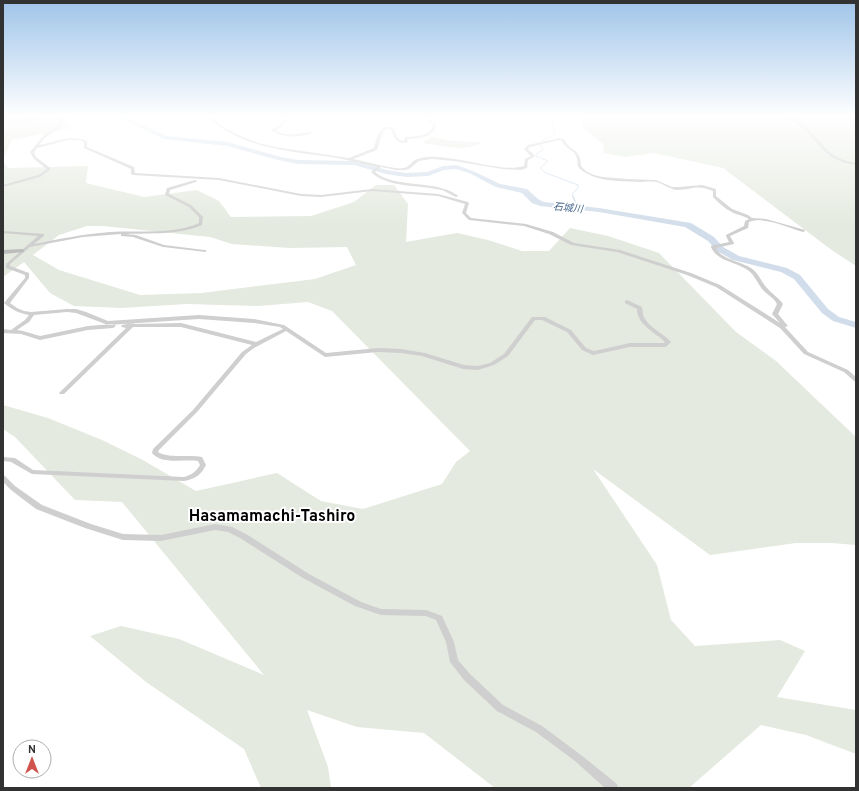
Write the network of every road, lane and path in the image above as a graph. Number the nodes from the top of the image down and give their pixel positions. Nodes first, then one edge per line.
1 (32, 154) edge
2 (101, 154) edge
3 (310, 154) edge
4 (364, 154) edge
5 (531, 154) edge
6 (577, 154) edge
7 (829, 154) edge
8 (349, 159) junction
9 (856, 164) edge
10 (379, 167) junction
11 (238, 183) junction
12 (3, 186) edge
13 (467, 203) junction
14 (751, 219) junction
15 (803, 231) dead end
16 (3, 232) edge
17 (70, 239) junction
18 (30, 246) junction
19 (22, 251) junction
20 (204, 251) dead end
21 (3, 252) edge
22 (5, 301) edge
23 (627, 302) dead end
24 (32, 314) junction
25 (132, 325) junction
26 (286, 328) junction
27 (14, 330) junction
28 (3, 331) edge
29 (788, 334) junction
30 (256, 344) junction
31 (856, 380) edge
32 (62, 393) dead end
33 (3, 459) edge
34 (3, 478) edge
35 (613, 788) edge

1 - 12 street
2 - 11 street
3 - 8 street
4 - 8 street
5 - 10 street
6 - 14 street
7 - 9 street
8 - 10 street
10 - 13 street
11 - 13 street
11 - 17 street
13 - 29 street
14 - 15 street
14 - 29 street
16 - 18 street
17 - 18 street
17 - 20 street
18 - 19 street
19 - 21 street
19 - 22 street
22 - 24 street
23 - 26 street
24 - 26 street
24 - 27 street
25 - 27 street
25 - 30 street
25 - 32 street
26 - 30 street
27 - 28 street
29 - 31 street
30 - 33 street
34 - 35 street

